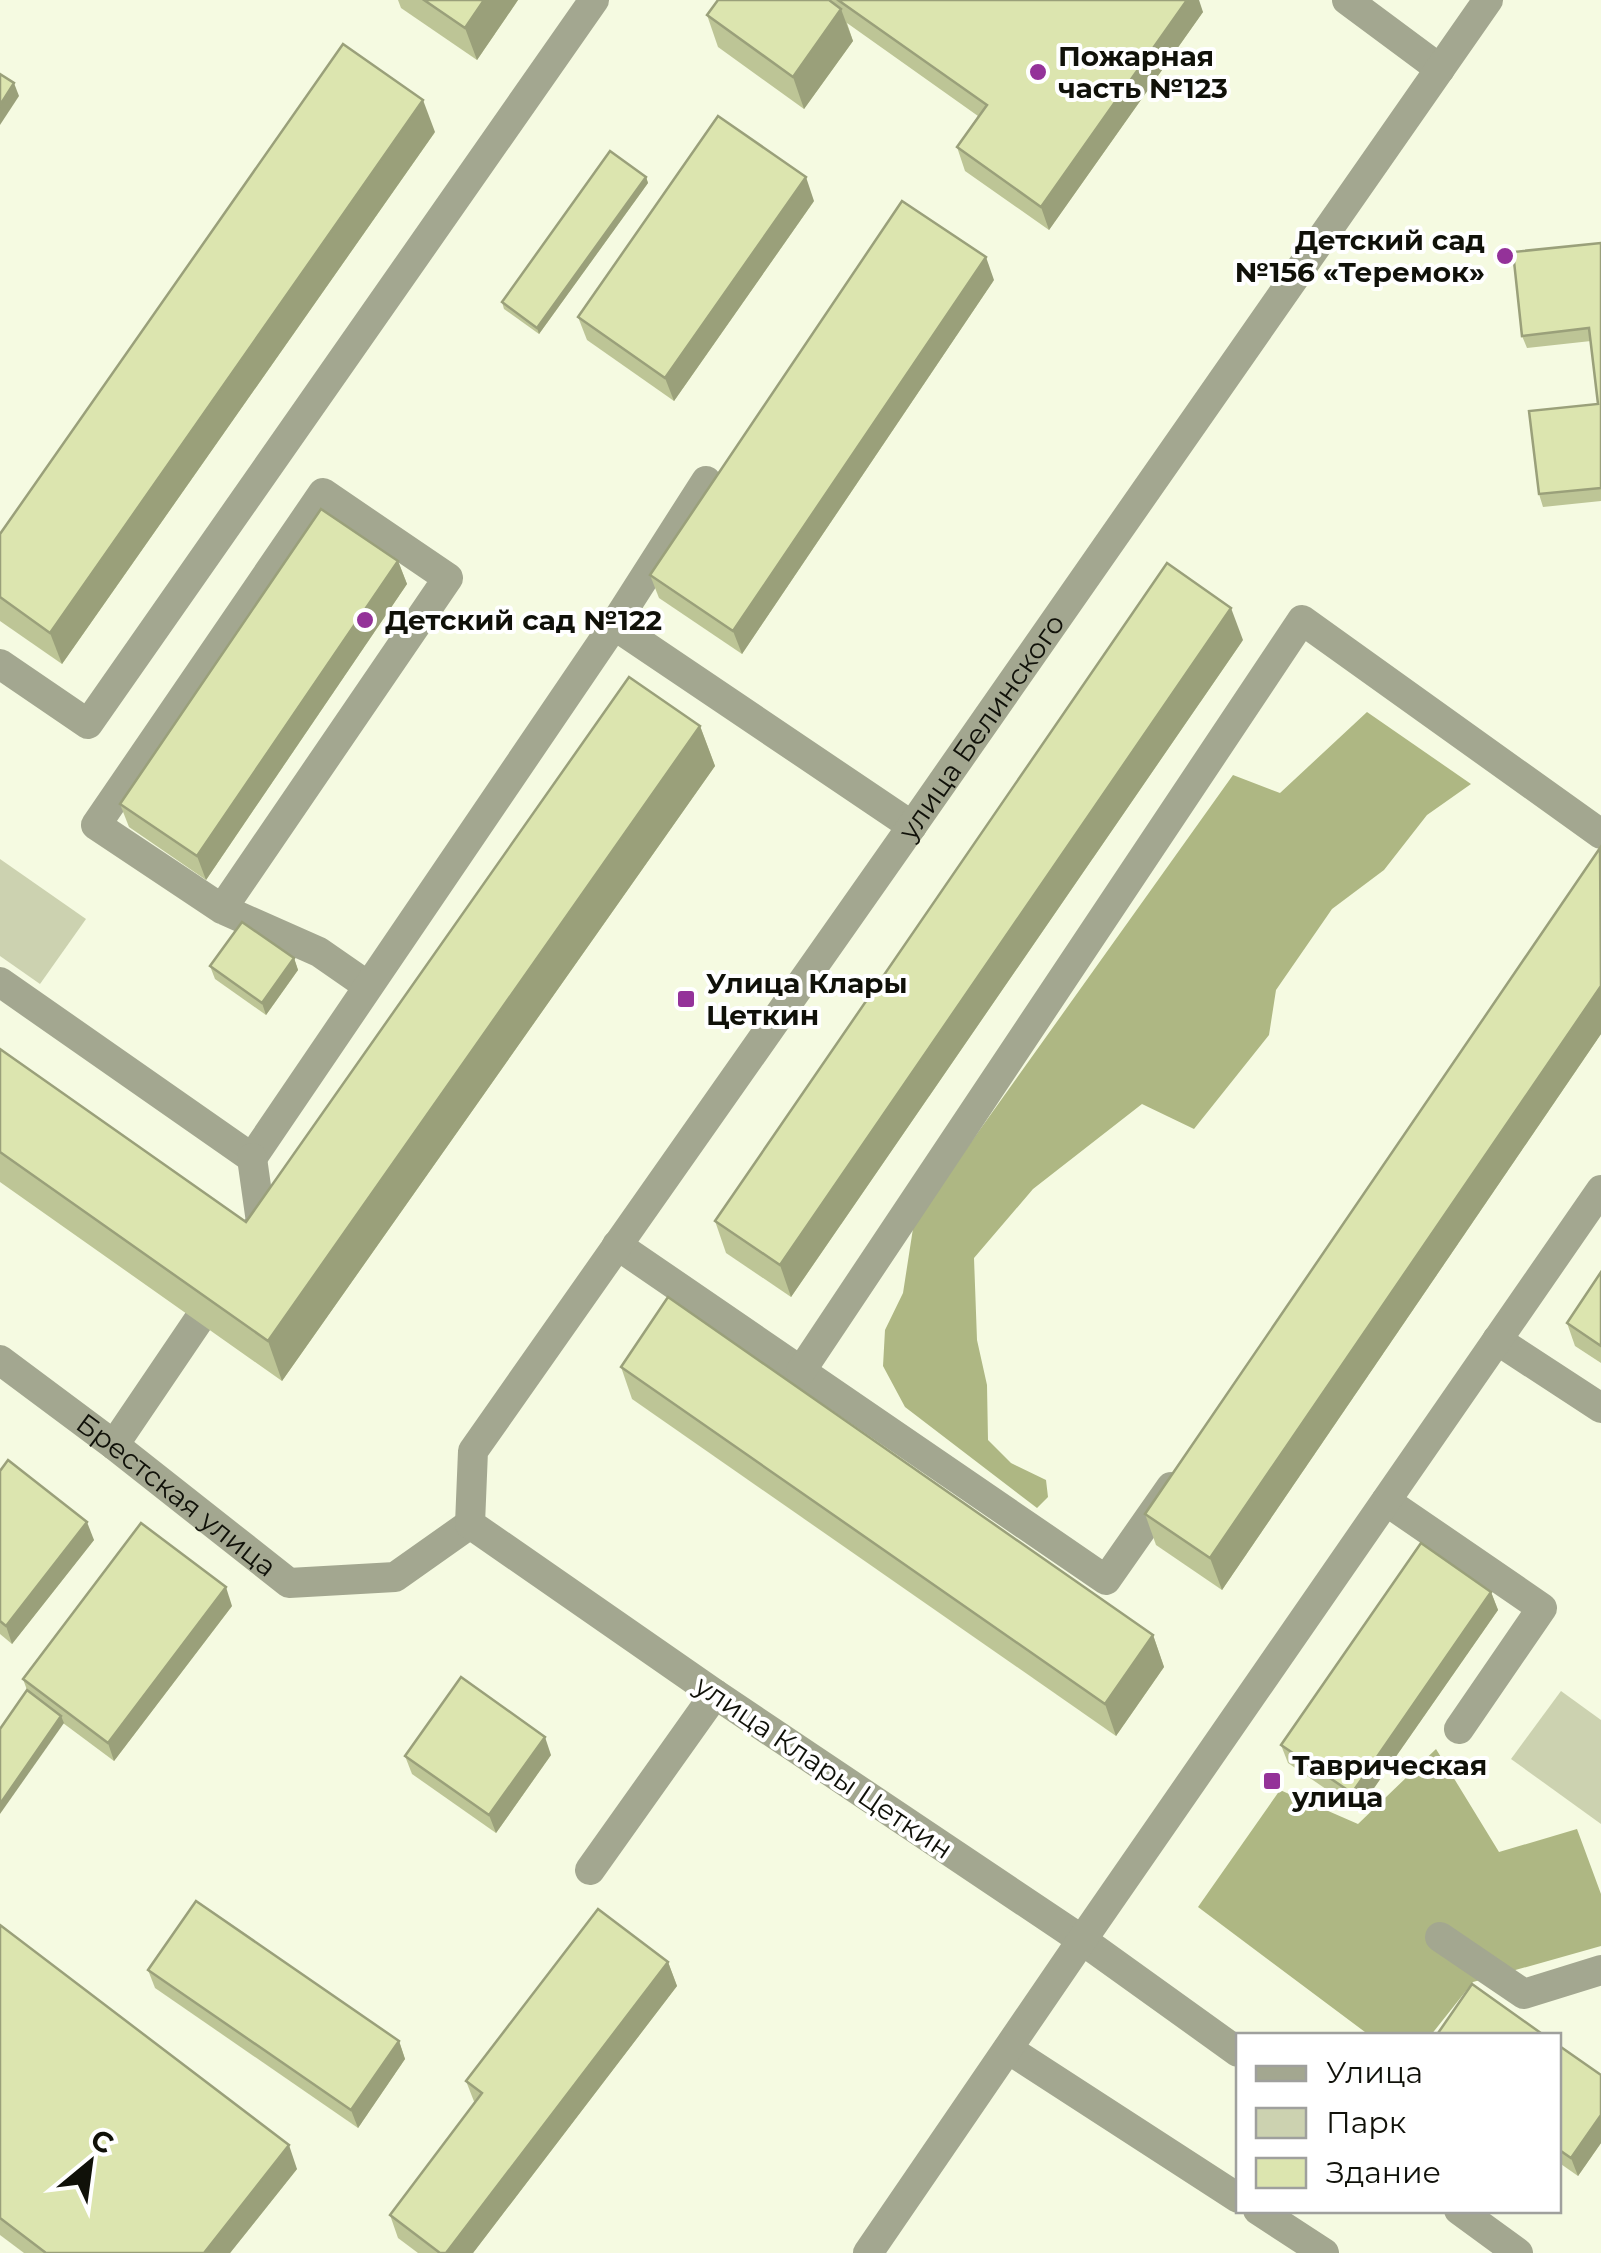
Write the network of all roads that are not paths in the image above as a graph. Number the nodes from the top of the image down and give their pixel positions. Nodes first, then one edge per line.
1 (594, 0) edge
2 (1347, 0) edge
3 (1488, 0) edge
4 (1440, 69) junction
5 (706, 481) dead end
6 (614, 626) junction
7 (0, 664) edge
8 (912, 826) junction
9 (1601, 834) edge
10 (222, 910) junction
11 (0, 982) edge
12 (368, 986) junction
13 (252, 1158) junction
14 (1601, 1190) edge
15 (616, 1245) junction
16 (243, 1250) edge
17 (198, 1321) edge
18 (1497, 1340) junction
19 (0, 1360) edge
20 (802, 1371) junction
21 (1601, 1408) edge
22 (114, 1446) junction
23 (1183, 1469) edge
24 (1386, 1501) junction
25 (470, 1524) junction
26 (716, 1694) junction
27 (1459, 1729) dead end
28 (590, 1870) dead end
29 (1440, 1937) dead end
30 (1082, 1940) junction
31 (1601, 1970) edge
32 (1008, 2049) junction
33 (1236, 2051) edge
34 (1236, 2197) edge
35 (1263, 2213) edge
36 (1463, 2213) edge
37 (868, 2253) edge
38 (1324, 2253) edge
39 (1518, 2253) edge

1 - 7 street
2 - 4 street
3 - 4 street, улица Белинского
4 - 8 street, улица Белинского
5 - 6 street
6 - 8 street
6 - 12 street
8 - 15 street, улица Белинского
9 - 20 street
10 - 10 street
10 - 12 street
11 - 13 street
12 - 13 street
13 - 16 street
14 - 18 street
15 - 20 street
15 - 25 street, улица Белинского
17 - 22 street
18 - 21 street
18 - 24 street
19 - 22 street, Брестская улица
20 - 23 street
22 - 25 street, Брестская улица
24 - 27 street
24 - 30 street
25 - 26 street, улица Клары Цеткин
26 - 28 street
26 - 30 street, улица Клары Цеткин
29 - 31 street
30 - 32 street
30 - 33 street, улица Клары Цеткин
32 - 34 street
32 - 37 street
35 - 38 street
36 - 39 street

